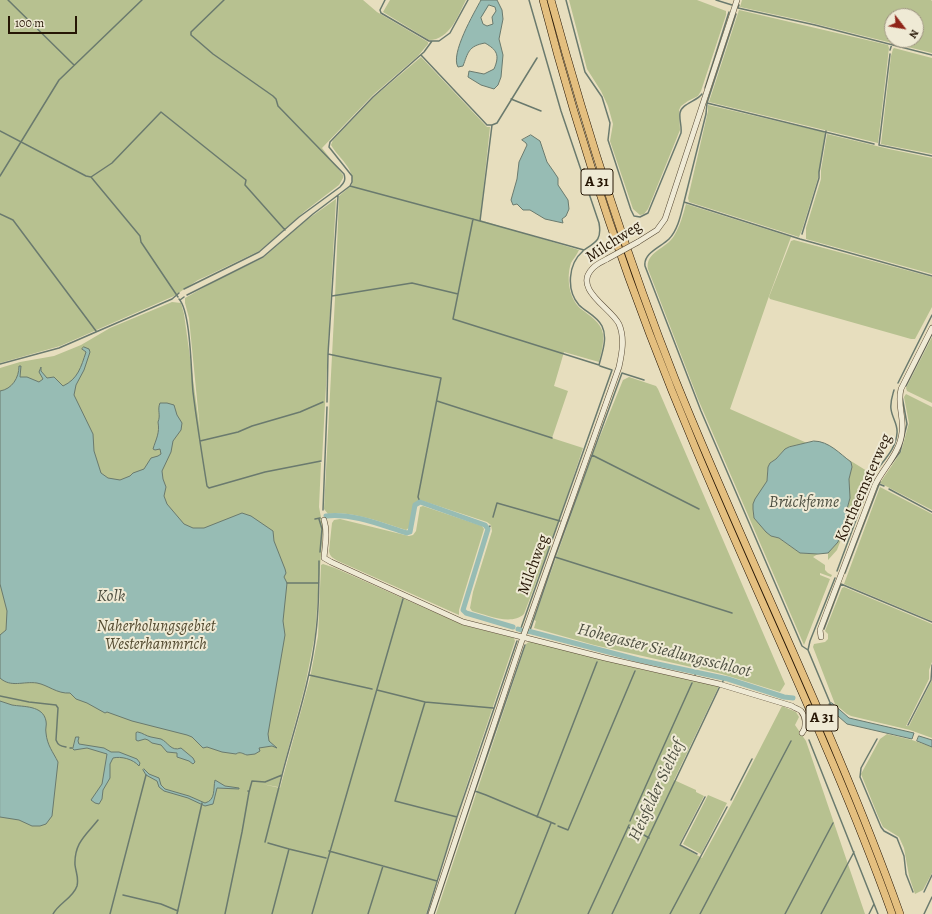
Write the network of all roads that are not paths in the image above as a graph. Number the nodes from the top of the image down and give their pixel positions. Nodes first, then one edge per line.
1 (542, 0) edge
2 (551, 0) edge
3 (737, 0) edge
4 (932, 328) edge
5 (324, 520) dead end
6 (522, 637) junction
7 (821, 637) dead end
8 (802, 733) dead end
9 (431, 914) edge
10 (892, 914) edge
11 (900, 914) edge

1 - 10 highway, A 31
2 - 11 highway, A 31
3 - 6 street, Milchweg, bridge
4 - 7 street, Kortheemsterweg
5 - 6 street
6 - 8 street
6 - 9 street, Milchweg

